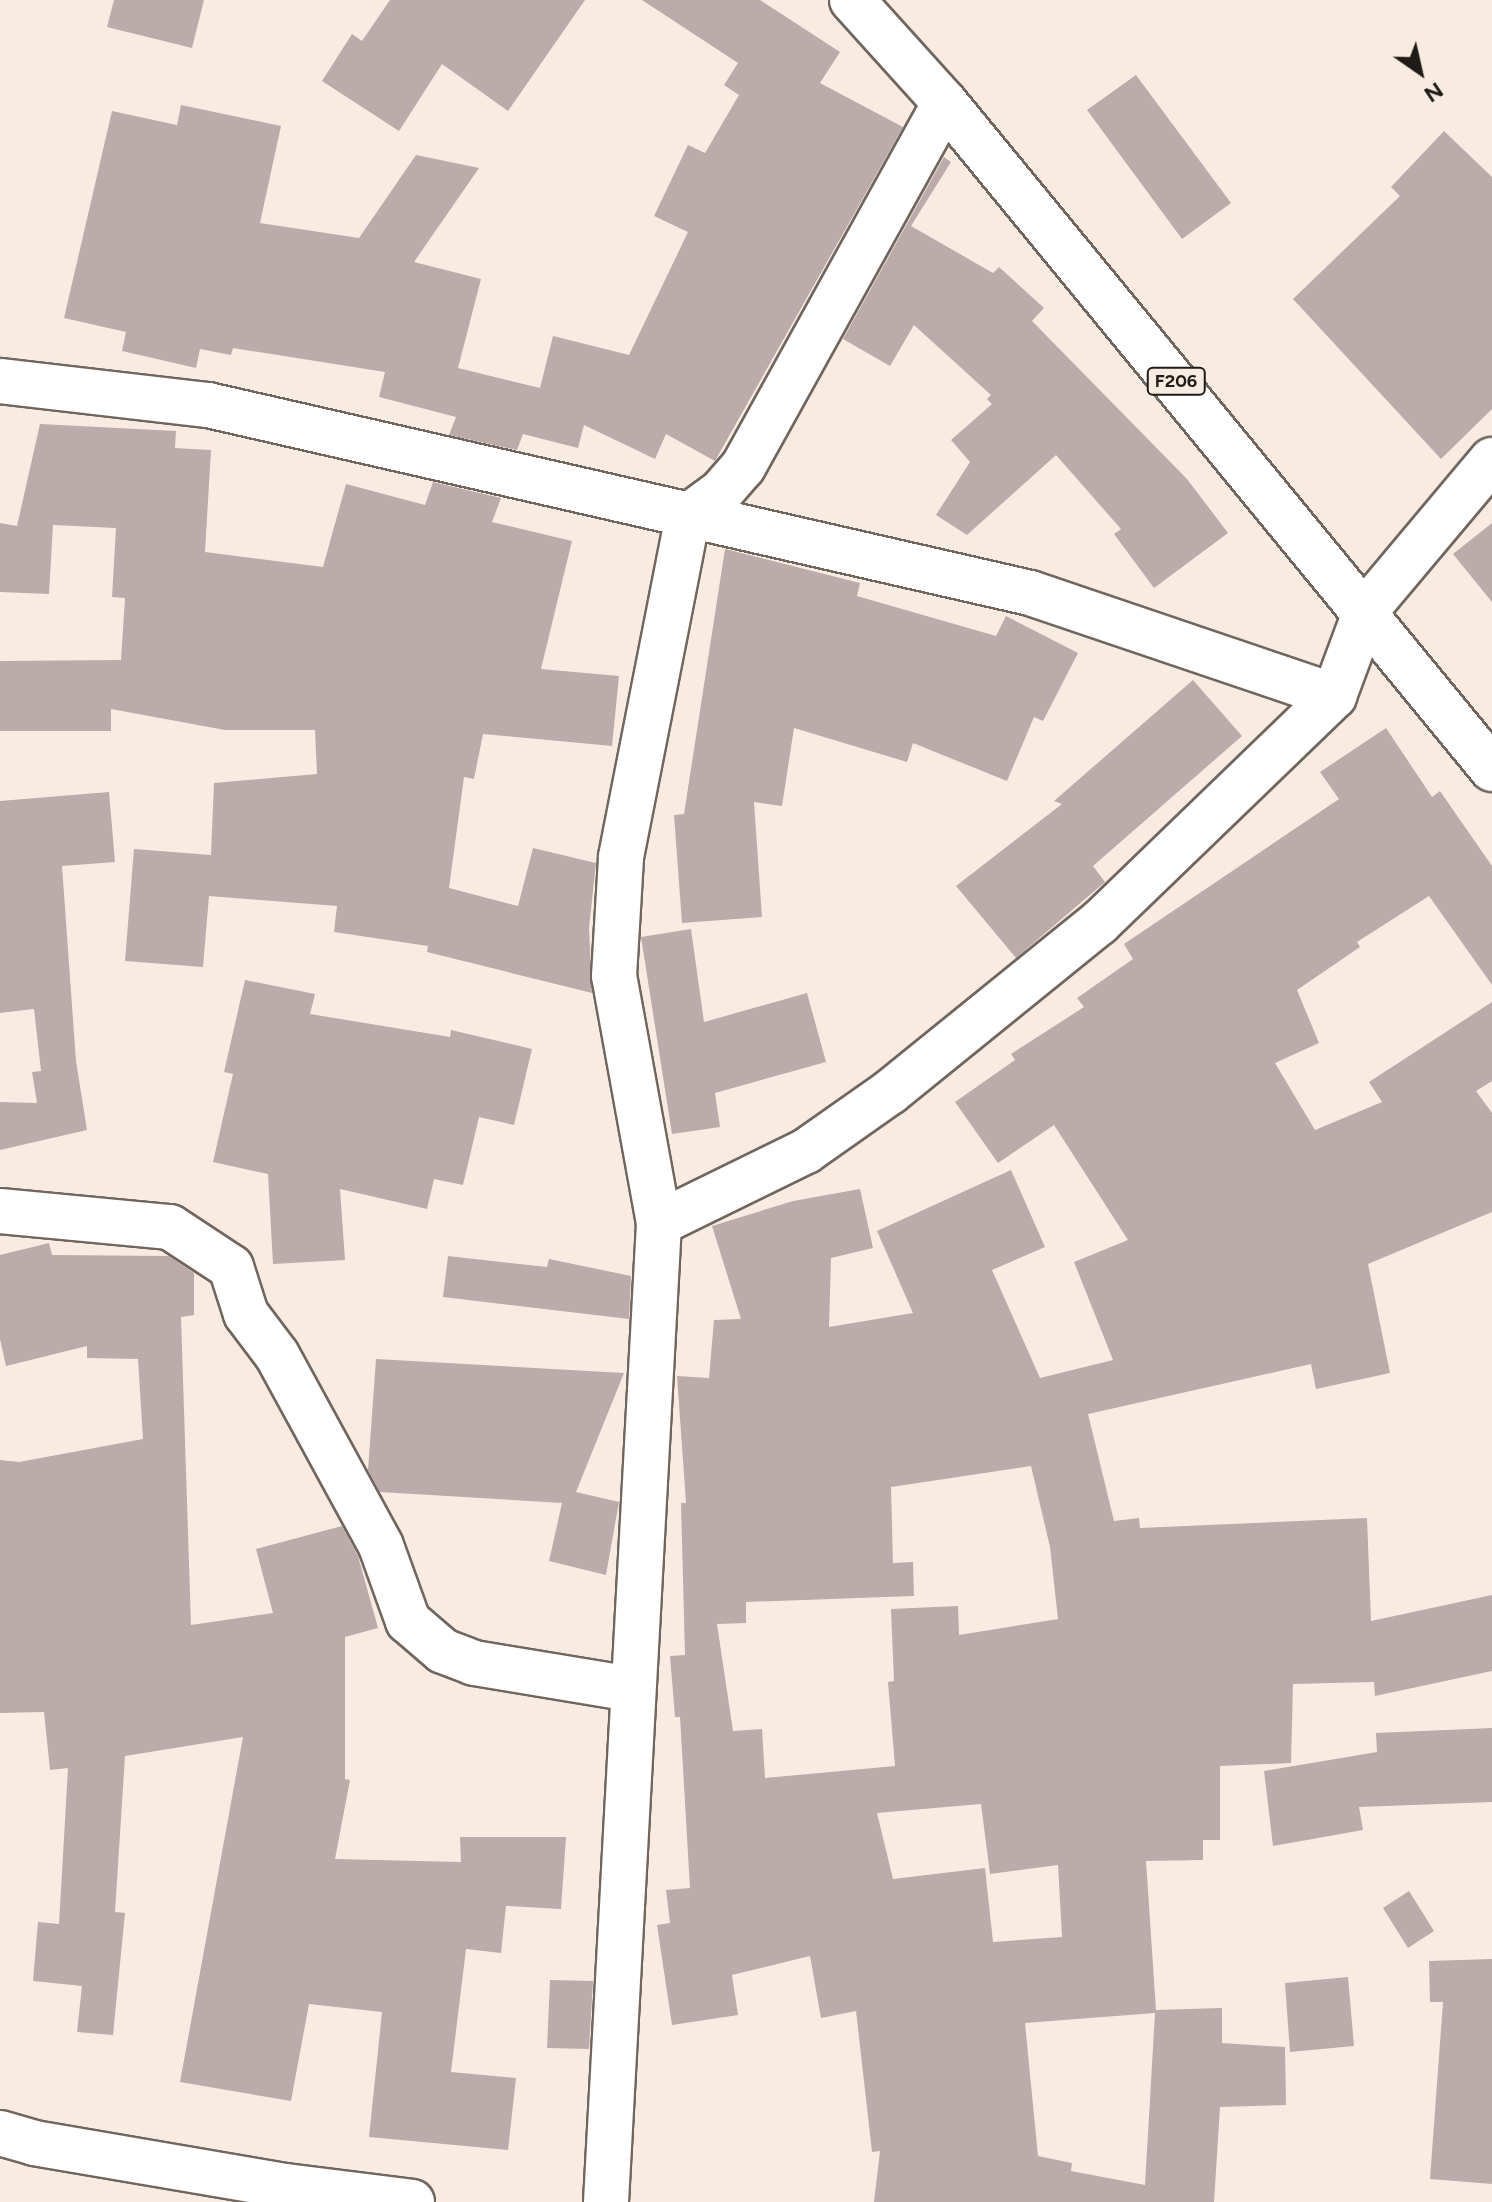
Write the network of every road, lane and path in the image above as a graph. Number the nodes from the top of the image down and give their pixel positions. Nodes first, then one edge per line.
1 (852, 0) edge
2 (945, 103) junction
3 (0, 381) edge
4 (1492, 460) edge
5 (688, 516) junction
6 (1366, 610) junction
7 (1334, 696) junction
8 (1492, 769) edge
9 (0, 1211) edge
10 (659, 1223) junction
11 (631, 1689) junction
12 (0, 2133) edge
13 (286, 2194) edge
14 (412, 2202) edge
15 (606, 2202) edge

1 - 2 street, F206
2 - 5 street
2 - 6 street, F206
3 - 5 street
4 - 6 street
5 - 7 street
5 - 10 street
6 - 7 street
6 - 8 street, F206
7 - 10 street
9 - 11 street
10 - 11 street
11 - 15 street
12 - 13 street
13 - 14 street

